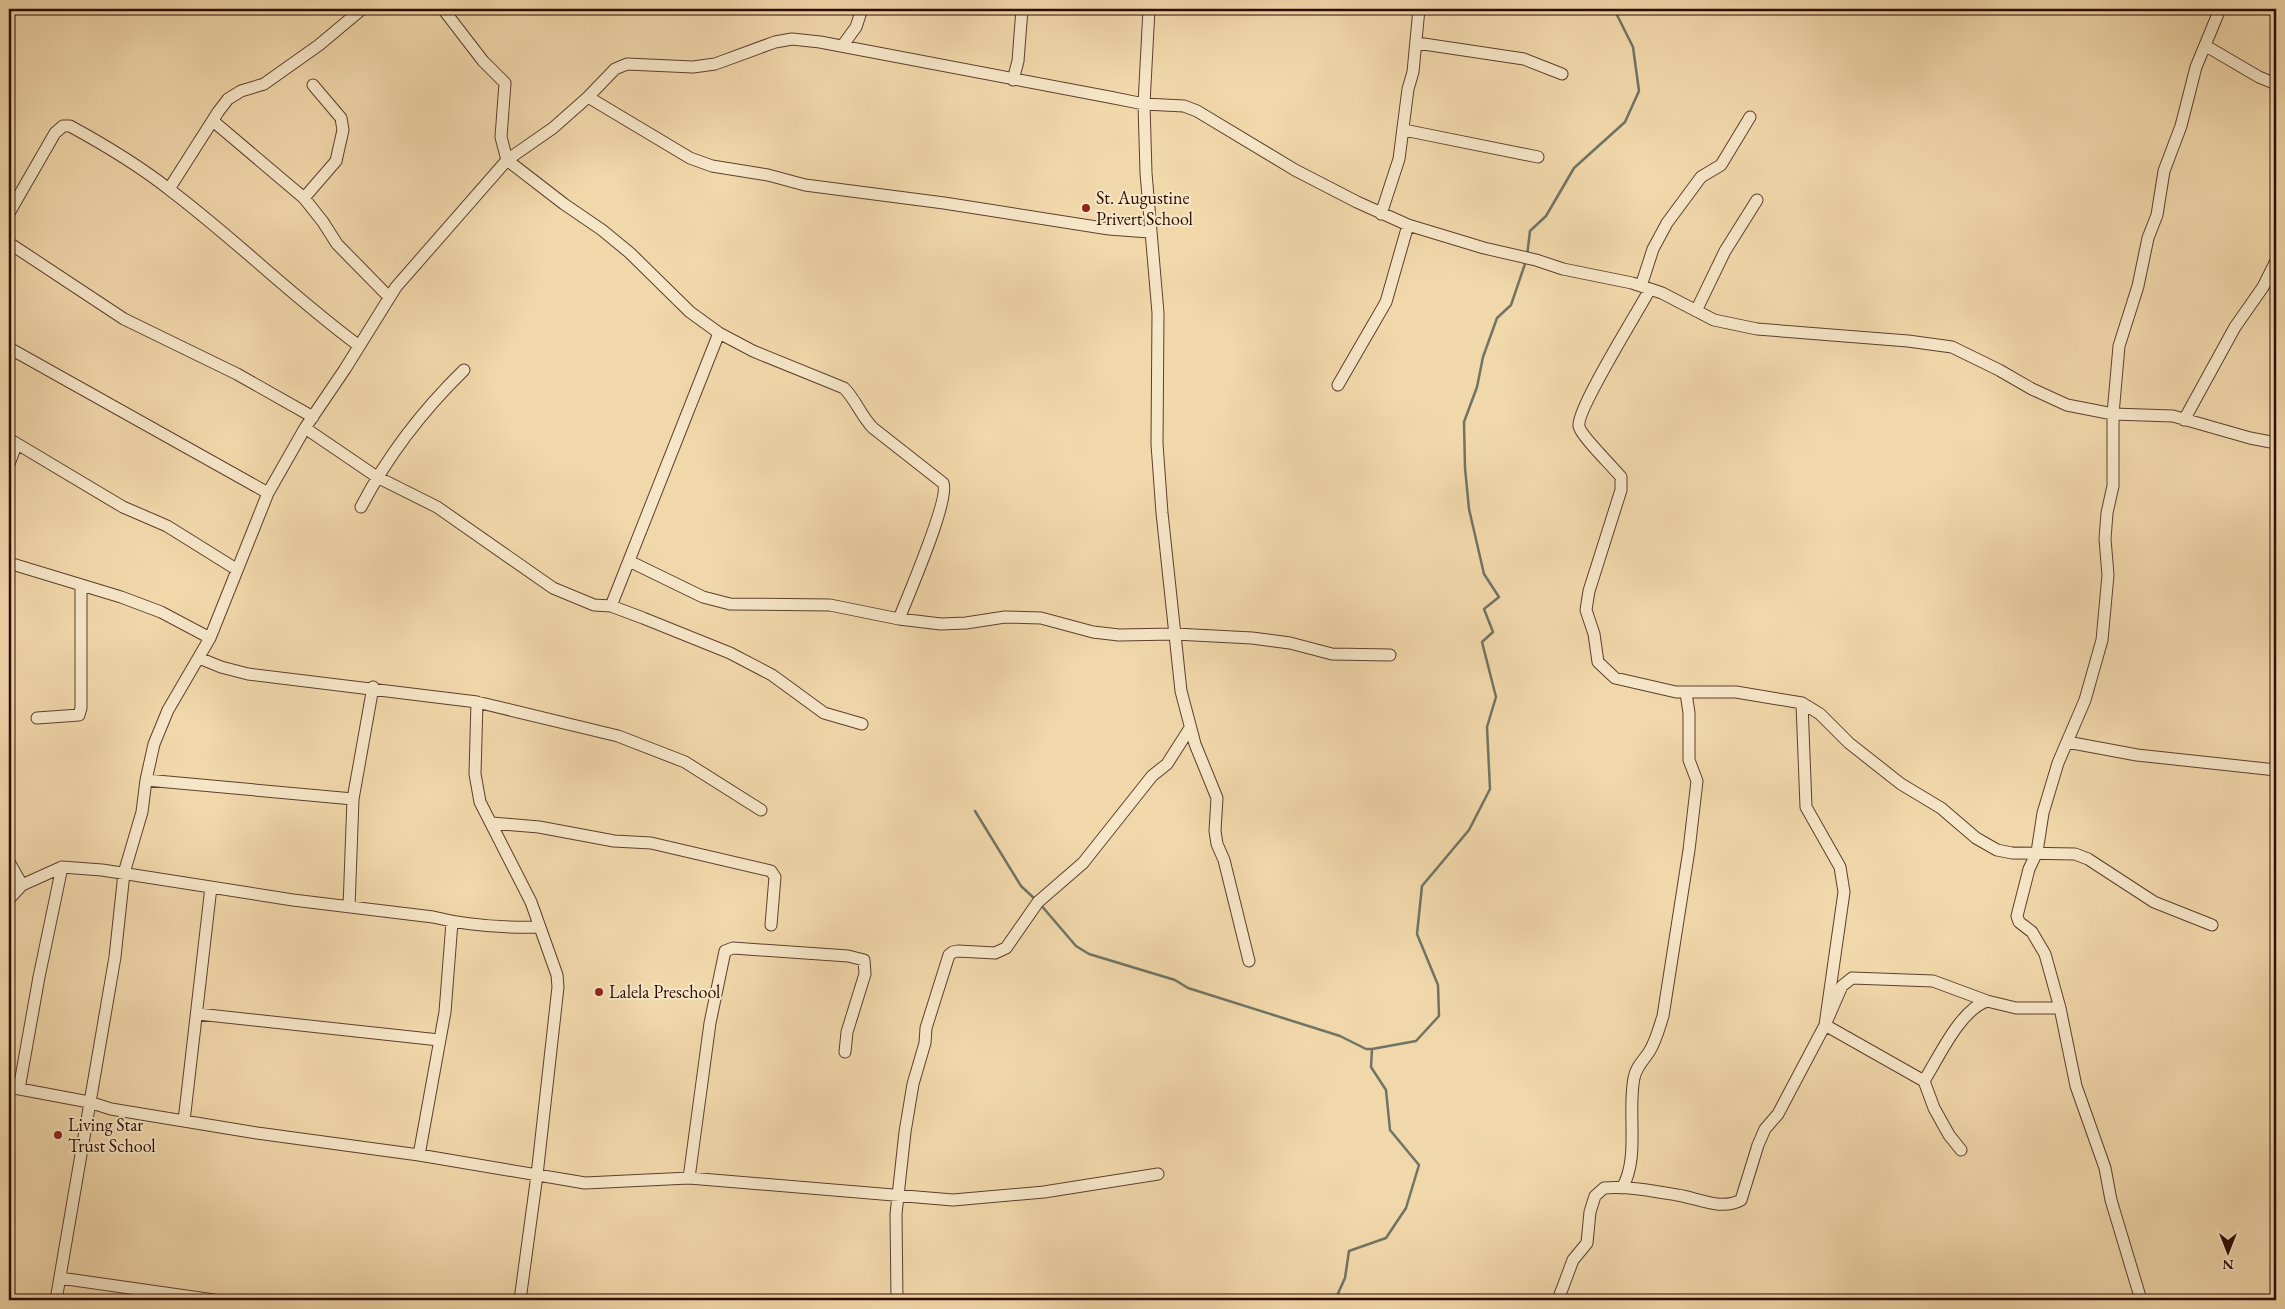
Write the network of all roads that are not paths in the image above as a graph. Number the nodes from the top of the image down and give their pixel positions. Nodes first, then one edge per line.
1 (362, 9) edge
2 (443, 9) edge
3 (862, 9) edge
4 (1022, 9) edge
5 (1149, 9) edge
6 (1420, 9) edge
7 (2220, 9) edge
8 (1416, 43) junction
9 (843, 45) junction
10 (2206, 46) junction
11 (1562, 74) dead end
12 (1013, 80) junction
13 (2276, 84) edge
14 (313, 85) dead end
15 (588, 98) junction
16 (1144, 104) junction
17 (1750, 117) dead end
18 (213, 121) junction
19 (1404, 130) junction
20 (1538, 157) dead end
21 (507, 160) junction
22 (170, 189) junction
23 (304, 198) junction
24 (1757, 200) dead end
25 (9, 214) edge
26 (1381, 214) junction
27 (1408, 225) junction
28 (1149, 232) junction
29 (9, 243) edge
30 (2276, 260) edge
31 (1646, 288) junction
32 (389, 297) junction
33 (1696, 311) junction
34 (719, 333) junction
35 (358, 346) junction
36 (9, 348) edge
37 (464, 370) dead end
38 (1338, 385) dead end
39 (2112, 414) junction
40 (312, 417) junction
41 (2184, 420) junction
42 (305, 428) junction
43 (12, 442) edge
44 (2276, 442) edge
45 (9, 464) edge
46 (377, 477) junction
47 (268, 492) junction
48 (362, 507) dead end
49 (629, 561) junction
50 (9, 563) edge
51 (236, 569) junction
52 (81, 586) junction
53 (611, 606) junction
54 (900, 619) junction
55 (1175, 634) junction
56 (210, 638) junction
57 (1390, 655) dead end
58 (199, 658) junction
59 (373, 687) junction
60 (1686, 693) junction
61 (477, 702) junction
62 (1802, 703) junction
63 (37, 718) dead end
64 (862, 724) dead end
65 (1190, 728) junction
66 (2067, 742) junction
67 (2276, 770) edge
68 (146, 780) junction
69 (352, 799) junction
70 (761, 810) dead end
71 (492, 824) junction
72 (2037, 852) junction
73 (9, 862) edge
74 (62, 867) junction
75 (124, 873) junction
76 (22, 886) junction
77 (211, 887) junction
78 (9, 899) edge
79 (349, 907) junction
80 (452, 922) junction
81 (771, 925) dead end
82 (2212, 925) dead end
83 (540, 927) junction
84 (1250, 961) dead end
85 (1987, 1001) junction
86 (2060, 1008) junction
87 (198, 1014) junction
88 (1825, 1025) junction
89 (439, 1040) junction
90 (844, 1052) dead end
91 (1924, 1081) junction
92 (14, 1088) edge
93 (89, 1102) junction
94 (184, 1121) junction
95 (1961, 1150) dead end
96 (419, 1155) junction
97 (1158, 1174) dead end
98 (537, 1175) junction
99 (689, 1178) junction
100 (1622, 1188) junction
101 (898, 1195) junction
102 (60, 1278) junction
103 (56, 1300) edge
104 (214, 1300) edge
105 (520, 1300) edge
106 (897, 1300) edge
107 (1558, 1300) edge
108 (2141, 1300) edge

1 - 18 street
2 - 21 street
3 - 9 street
4 - 12 street
5 - 16 street
6 - 8 street
7 - 10 street
8 - 11 street
8 - 19 street
9 - 12 street
9 - 15 street
10 - 13 street
10 - 39 street
12 - 16 street
14 - 23 street
15 - 21 street
15 - 28 street
16 - 26 street
16 - 28 street
17 - 31 street
18 - 22 street
18 - 23 street
19 - 20 street
19 - 26 street
21 - 32 street
21 - 34 street
22 - 25 street
22 - 35 street
23 - 32 street
24 - 33 street
26 - 27 street
27 - 31 street
27 - 38 street
28 - 55 street
29 - 40 street
30 - 41 street
31 - 33 street
31 - 60 street
32 - 35 street
33 - 39 street
34 - 49 street
34 - 54 street
35 - 40 street
36 - 47 street
37 - 46 street
39 - 41 street
39 - 66 street
40 - 42 street
41 - 44 street
42 - 46 street
42 - 47 street
43 - 45 street
43 - 51 street
46 - 48 street
46 - 53 street
47 - 51 street
49 - 53 street
49 - 54 street
50 - 52 street
51 - 56 street
52 - 56 street
52 - 63 street
53 - 64 street
54 - 55 street
55 - 57 street
55 - 65 street
56 - 58 street
58 - 59 street
58 - 68 street
59 - 61 street
59 - 69 street
60 - 62 street
60 - 100 street
61 - 70 street
61 - 71 street
62 - 72 street
62 - 88 street
65 - 84 street
65 - 101 street
66 - 67 street
66 - 72 street
68 - 69 street
68 - 75 street
69 - 79 street
71 - 81 street
71 - 83 street
72 - 82 street
72 - 86 street
73 - 76 street
74 - 75 street
74 - 76 street
74 - 92 street
75 - 77 street
75 - 93 street
76 - 78 street
77 - 79 street
77 - 87 street
79 - 80 street
80 - 83 street
80 - 89 street
83 - 98 street
85 - 86 street
85 - 88 street
85 - 91 street
86 - 108 street
87 - 89 street
87 - 94 street
88 - 91 street
88 - 100 street
89 - 96 street
90 - 99 street
91 - 95 street
92 - 93 street
93 - 94 street
93 - 102 street
94 - 96 street
96 - 98 street
97 - 101 street
98 - 99 street
98 - 105 street
99 - 101 street
100 - 107 street
101 - 106 street
102 - 103 street
102 - 104 street

